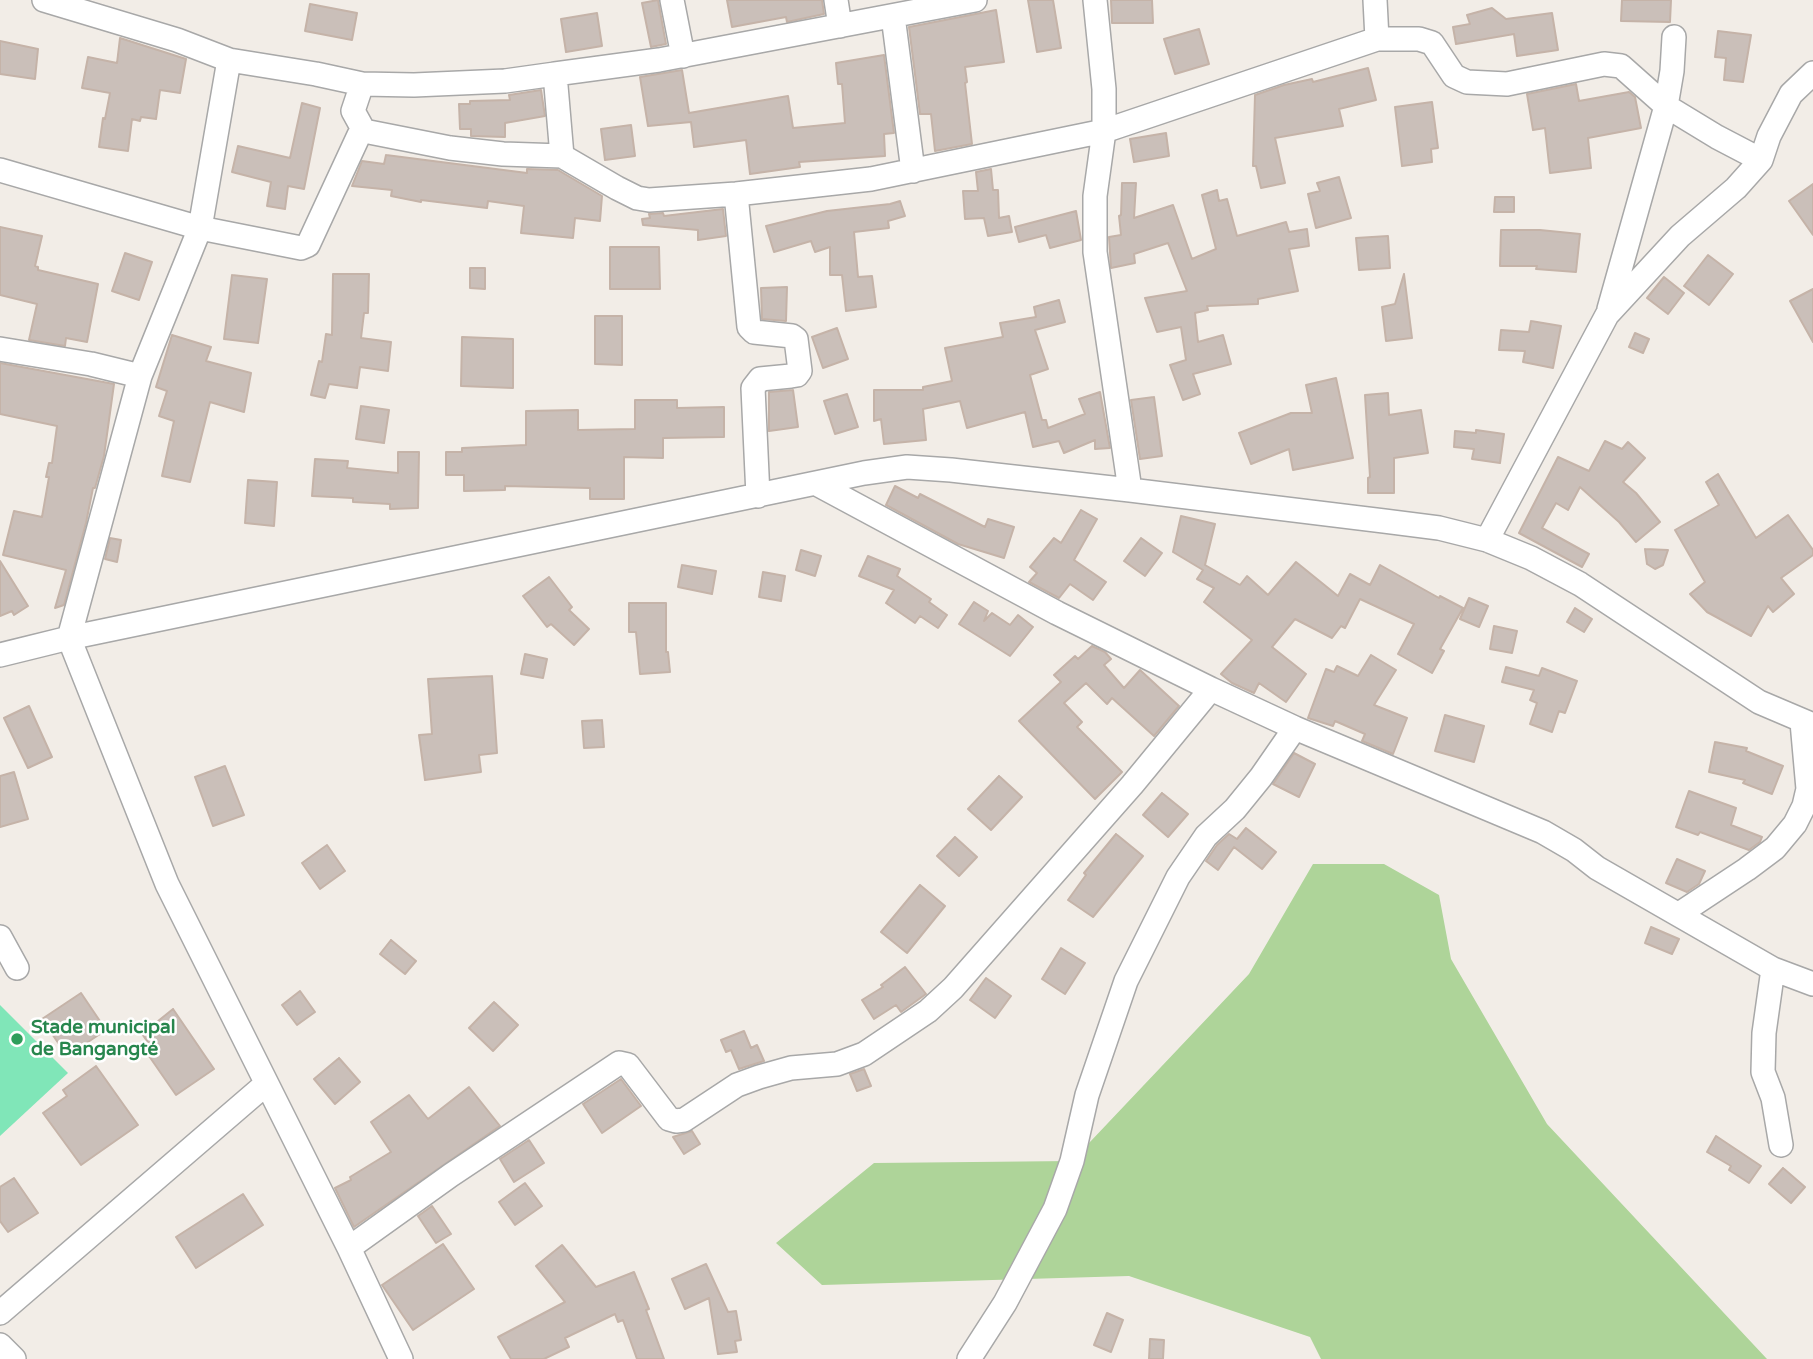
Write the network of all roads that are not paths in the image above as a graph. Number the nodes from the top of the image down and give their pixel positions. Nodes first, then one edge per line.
1 (44, 0) edge
2 (672, 0) edge
3 (835, 0) edge
4 (975, 0) edge
5 (1095, 0) edge
6 (1375, 0) edge
7 (893, 16) junction
8 (840, 26) junction
9 (1674, 37) dead end
10 (1377, 39) junction
11 (683, 56) junction
12 (229, 61) junction
13 (1813, 73) edge
14 (555, 75) junction
15 (362, 84) junction
16 (1666, 106) junction
17 (364, 131) junction
18 (1104, 131) junction
19 (562, 156) junction
20 (1761, 160) junction
21 (0, 170) edge
22 (913, 171) junction
23 (736, 194) junction
24 (200, 228) junction
25 (1607, 315) junction
26 (0, 349) edge
27 (140, 376) junction
28 (817, 484) junction
29 (1130, 490) junction
30 (758, 496) junction
31 (1487, 540) junction
32 (69, 638) junction
33 (0, 655) edge
34 (1211, 689) junction
35 (1807, 724) edge
36 (1295, 728) junction
37 (1679, 914) junction
38 (0, 937) edge
39 (17, 968) dead end
40 (1773, 968) junction
41 (1813, 984) edge
42 (266, 1084) junction
43 (1782, 1145) dead end
44 (349, 1248) junction
45 (0, 1312) edge
46 (0, 1345) edge
47 (13, 1359) edge
48 (401, 1359) edge
49 (969, 1359) edge

1 - 12 street
2 - 11 street
3 - 8 street
4 - 7 street
5 - 18 street
6 - 10 street
7 - 8 street
7 - 22 street
8 - 11 street
9 - 16 street
10 - 16 street
10 - 18 street
11 - 14 street
12 - 15 street
12 - 24 street
13 - 20 street
14 - 15 street
14 - 19 street
15 - 17 street
16 - 20 street
16 - 25 street
17 - 19 street
17 - 24 street
18 - 22 street
18 - 29 street
19 - 23 street
20 - 25 street
21 - 24 street
22 - 23 street
23 - 30 street
24 - 27 street
25 - 31 street
26 - 27 street
27 - 32 street
28 - 29 street
28 - 30 street
28 - 34 street
29 - 31 street
30 - 32 street
31 - 35 street
32 - 33 street
32 - 42 street
34 - 36 street
34 - 44 street
35 - 37 street
36 - 37 street
36 - 49 street
37 - 40 street
38 - 39 street
40 - 41 street
40 - 43 street
42 - 44 street
42 - 45 street
44 - 48 street
46 - 47 street

